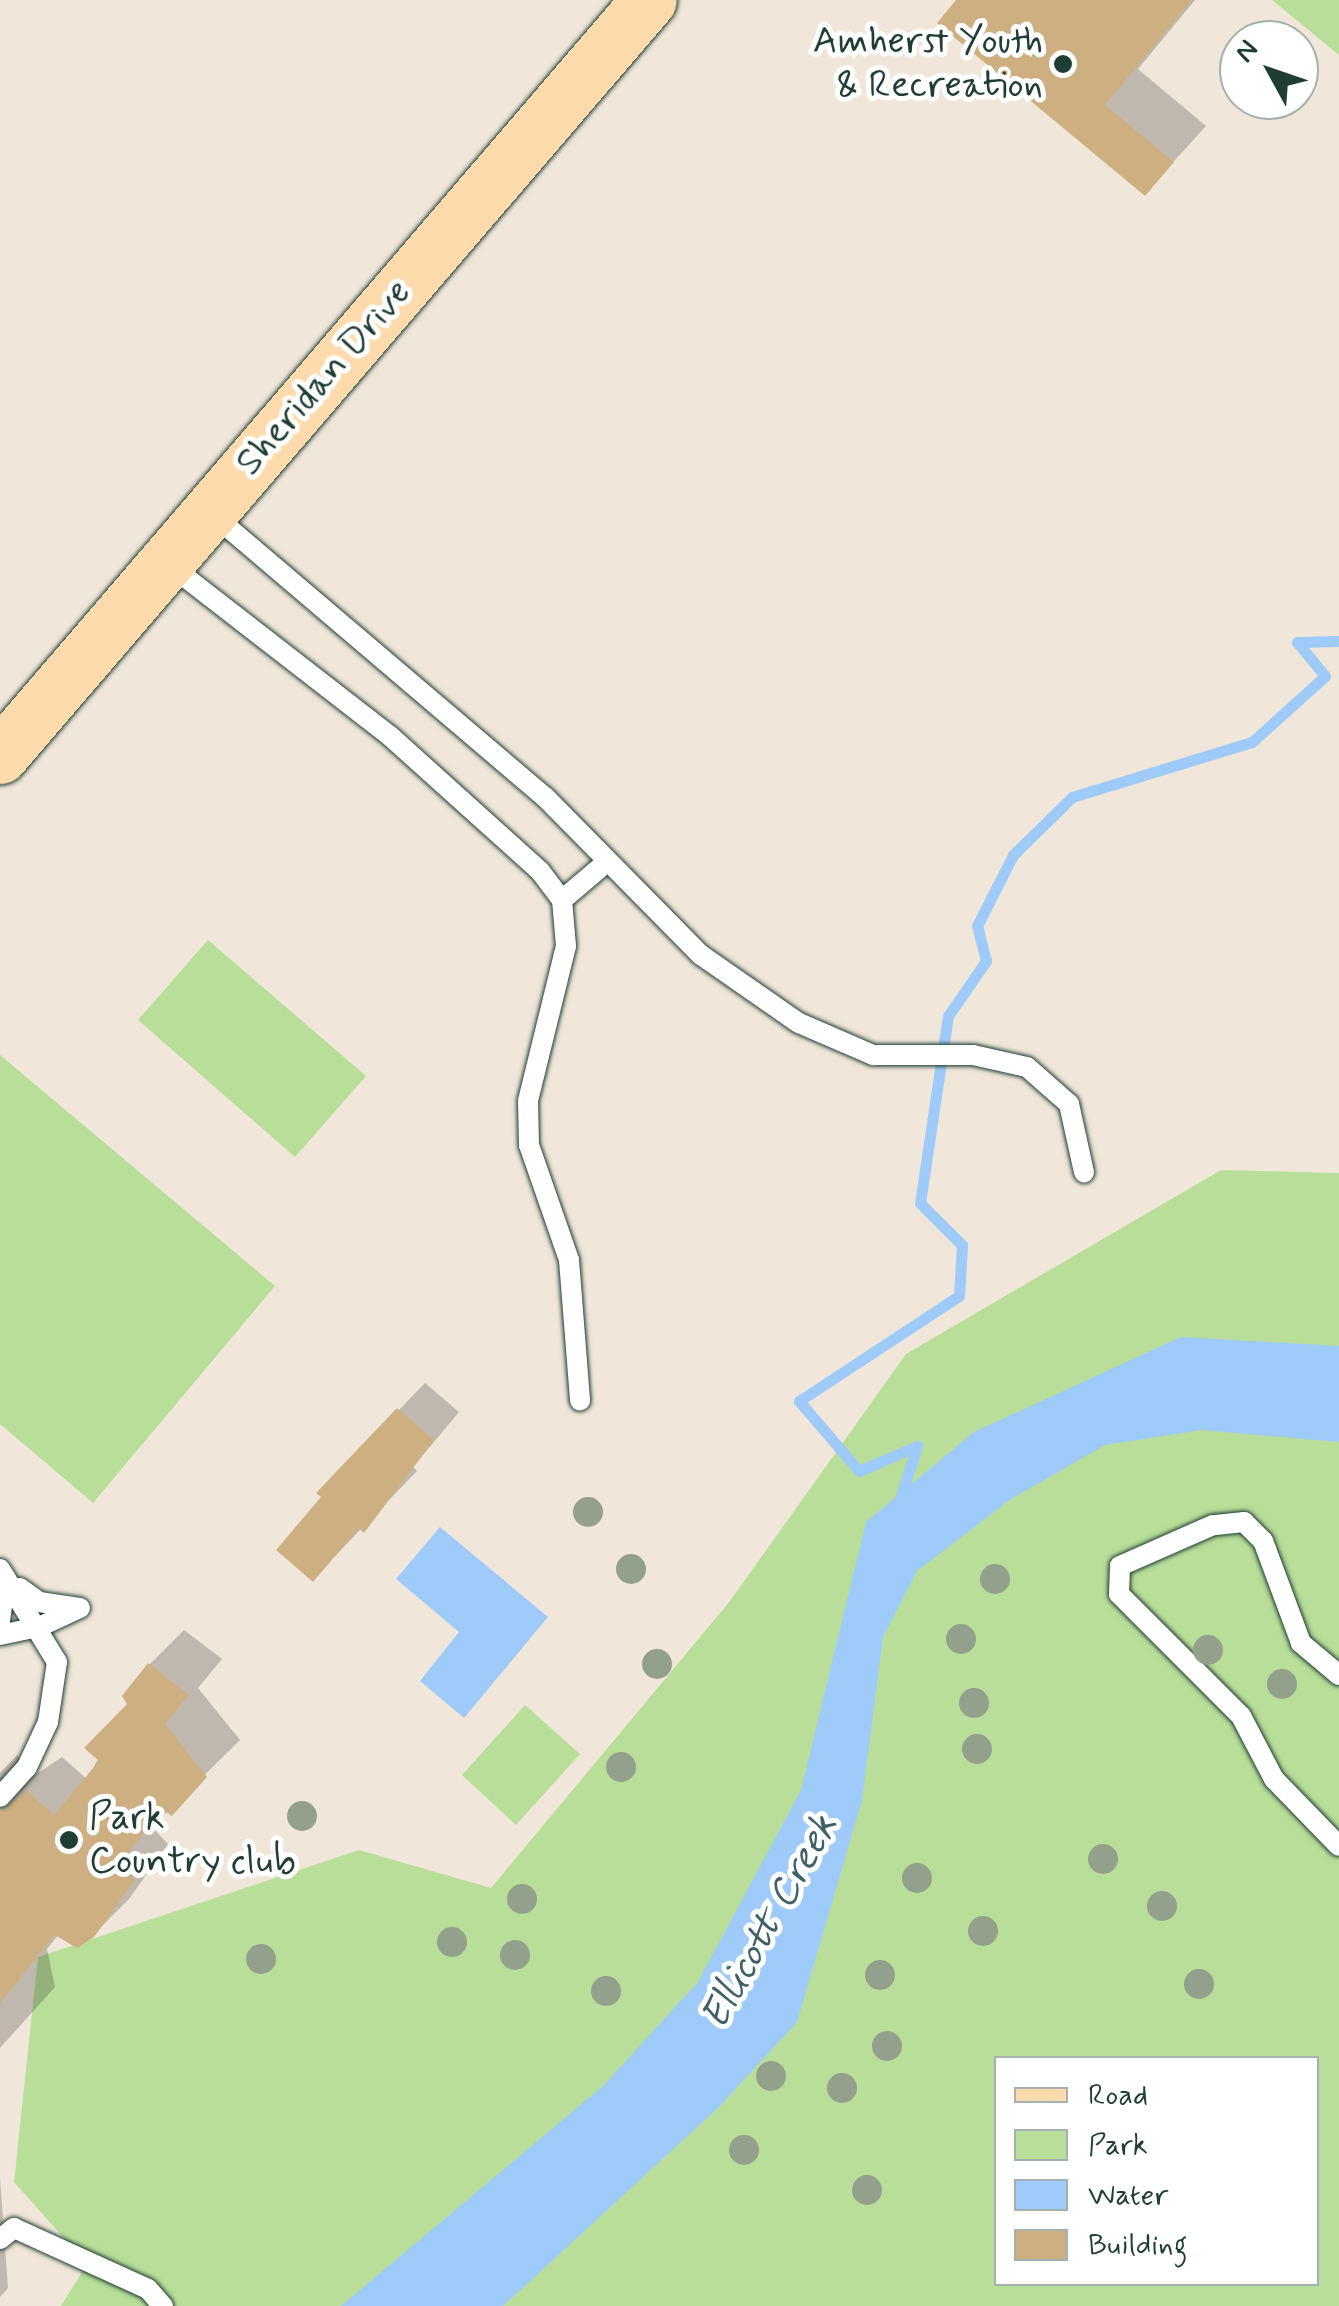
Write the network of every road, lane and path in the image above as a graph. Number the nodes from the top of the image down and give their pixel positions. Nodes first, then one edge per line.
1 (649, 0) edge
2 (209, 512) junction
3 (166, 562) junction
4 (0, 756) edge
5 (608, 861) junction
6 (562, 900) junction
7 (1084, 1172) dead end
8 (580, 1401) dead end
9 (3, 1573) edge
10 (0, 1621) edge
11 (39, 1627) junction
12 (0, 1635) edge
13 (1339, 1675) edge
14 (0, 1798) edge
15 (1337, 1836) edge
16 (0, 2238) edge
17 (163, 2306) edge

1 - 2 main road, Sheridan Drive
2 - 3 main road, Sheridan Drive
2 - 5 lane
3 - 4 main road, Sheridan Drive
3 - 6 lane
5 - 6 lane
5 - 7 lane
6 - 8 lane
9 - 10 lane
9 - 11 lane
9 - 11 lane
11 - 12 lane
11 - 14 lane
13 - 15 lane
16 - 17 lane

